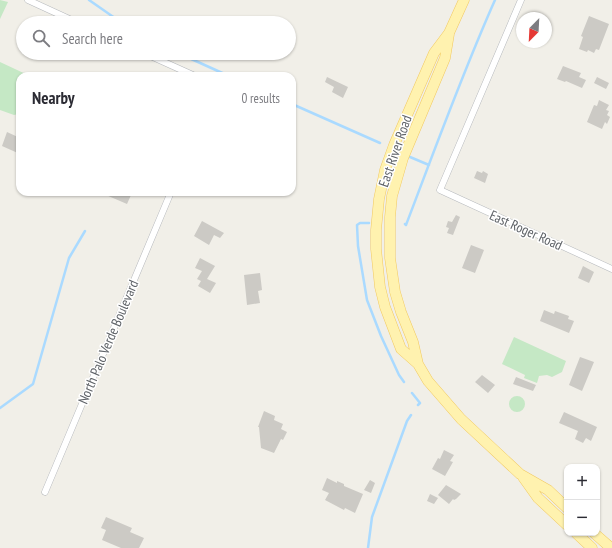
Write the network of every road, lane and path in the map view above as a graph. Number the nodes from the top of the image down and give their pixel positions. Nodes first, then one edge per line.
1 (28, 0) edge
2 (464, 0) edge
3 (521, 0) edge
4 (63, 16) edge
5 (160, 60) edge
6 (186, 72) edge
7 (169, 196) edge
8 (612, 269) edge
9 (520, 474) junction
10 (45, 492) dead end
11 (564, 505) edge
12 (564, 522) edge
13 (579, 536) edge
14 (597, 536) edge
15 (592, 548) edge
16 (611, 548) edge

1 - 4 street
2 - 9 main road, East River Road
3 - 8 street, East Roger Road
5 - 6 street
7 - 10 street, North Palo Verde Boulevard
9 - 11 main road, East River Road
9 - 12 main road, East River Road
13 - 15 main road
14 - 16 main road

